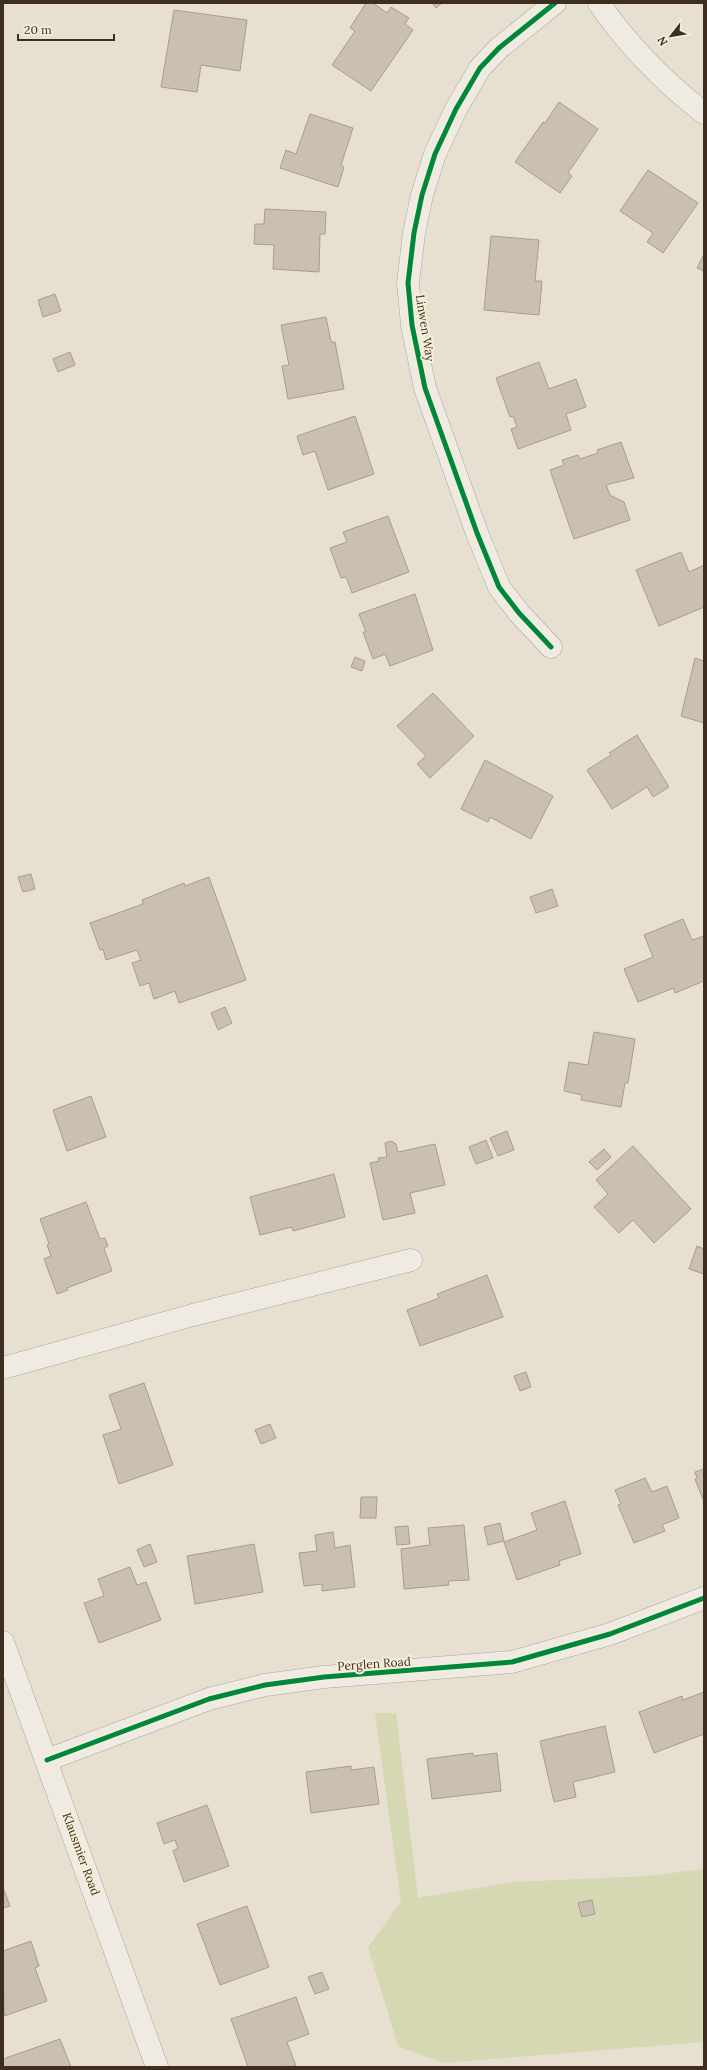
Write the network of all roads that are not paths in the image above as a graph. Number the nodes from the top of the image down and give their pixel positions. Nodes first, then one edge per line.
1 (554, 3) edge
2 (599, 3) edge
3 (704, 113) edge
4 (551, 647) dead end
5 (411, 1260) dead end
6 (3, 1368) edge
7 (704, 1598) edge
8 (3, 1642) edge
9 (47, 1760) junction
10 (158, 2067) edge

1 - 4 street, Linwen Way
2 - 3 street
5 - 6 street
7 - 9 street, Perglen Road
8 - 9 street, Klausmier Road
9 - 10 street, Klausmier Road

